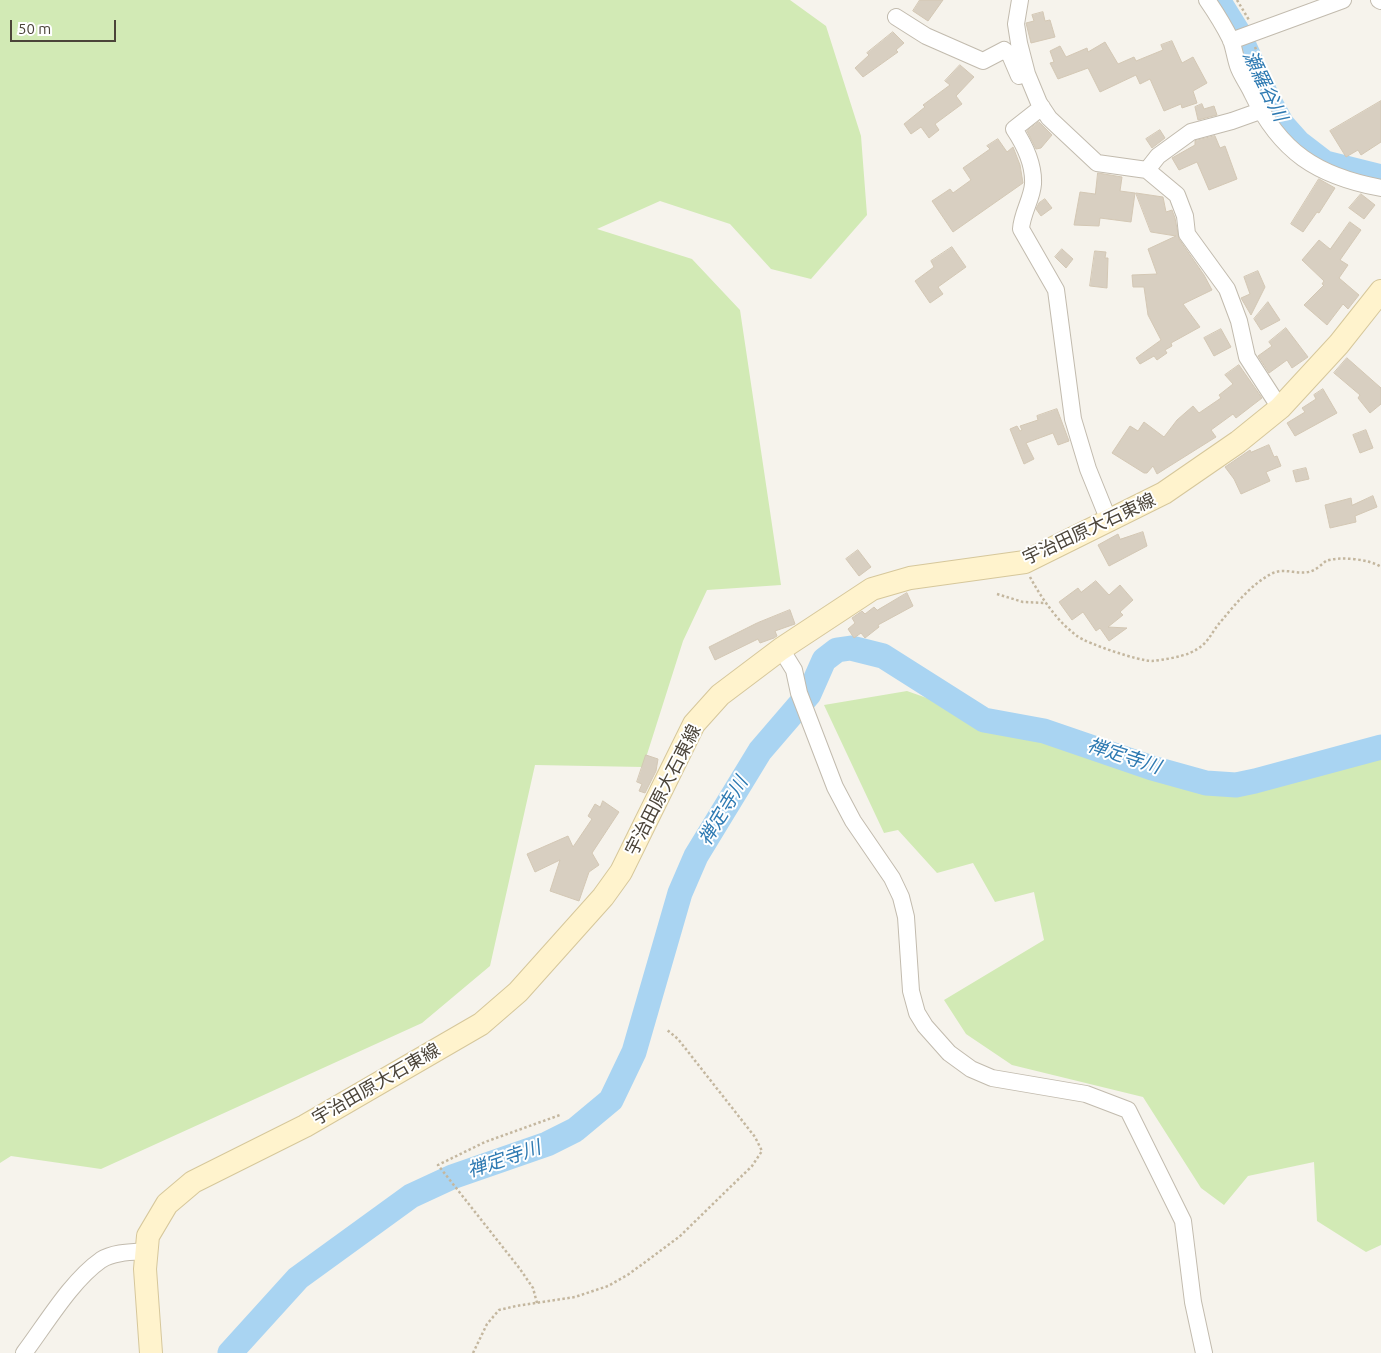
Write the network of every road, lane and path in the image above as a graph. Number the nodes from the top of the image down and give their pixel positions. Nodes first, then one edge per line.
1 (1020, 0) edge
2 (1208, 0) edge
3 (1343, 0) edge
4 (896, 17) dead end
5 (1238, 38) junction
6 (1030, 81) junction
7 (1042, 107) junction
8 (1260, 111) junction
9 (1147, 170) junction
10 (1381, 188) edge
11 (1381, 291) edge
12 (1280, 408) junction
13 (1109, 522) junction
14 (1025, 562) junction
15 (1381, 567) edge
16 (997, 594) dead end
17 (1046, 603) junction
18 (781, 649) junction
19 (666, 1029) dead end
20 (560, 1115) dead end
21 (147, 1251) junction
22 (537, 1303) junction
23 (24, 1353) edge
24 (151, 1353) edge
25 (473, 1353) edge
26 (1204, 1353) edge

1 - 6 street
2 - 5 street
3 - 5 street
4 - 6 street
5 - 8 street
6 - 7 street
7 - 9 street
7 - 13 street
8 - 9 street
8 - 10 street
9 - 12 street
11 - 12 main road, 宇治田原大石東線
12 - 13 main road, 宇治田原大石東線
13 - 14 main road, 宇治田原大石東線
14 - 17 path
14 - 18 main road, 宇治田原大石東線
15 - 17 path
16 - 17 path
18 - 21 main road, 宇治田原大石東線
18 - 26 street
19 - 22 path
20 - 22 path
21 - 23 street
21 - 24 main road, 宇治田原大石東線
22 - 25 path

